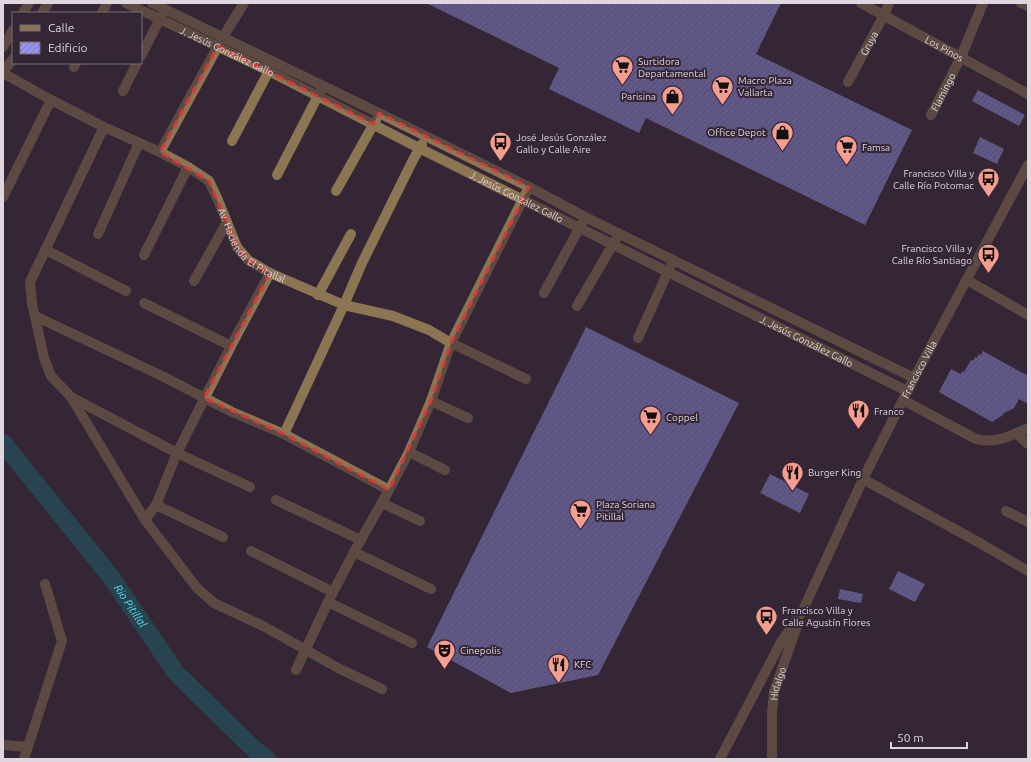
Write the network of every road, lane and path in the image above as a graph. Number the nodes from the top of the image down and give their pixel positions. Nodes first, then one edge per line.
1 (30, 3) edge
2 (48, 3) edge
3 (108, 3) edge
4 (126, 3) edge
5 (152, 3) edge
6 (244, 3) edge
7 (861, 3) edge
8 (889, 3) edge
9 (983, 3) edge
10 (1021, 3) edge
11 (1028, 6) edge
12 (165, 9) junction
13 (24, 12) edge
14 (43, 12) edge
15 (103, 12) edge
16 (884, 16) junction
17 (160, 19) junction
18 (12, 32) edge
19 (221, 42) junction
20 (3, 47) edge
21 (142, 54) edge
22 (961, 57) junction
23 (12, 60) edge
24 (136, 64) edge
25 (271, 67) junction
26 (3, 72) edge
27 (848, 82) dead end
28 (323, 86) junction
29 (123, 91) dead end
30 (1028, 94) edge
31 (318, 96) junction
32 (51, 100) junction
33 (380, 113) junction
34 (931, 115) dead end
35 (373, 124) junction
36 (104, 127) junction
37 (427, 137) junction
38 (232, 141) dead end
39 (139, 143) junction
40 (419, 148) junction
41 (160, 152) junction
42 (1028, 165) edge
43 (188, 167) junction
44 (277, 175) dead end
45 (529, 187) junction
46 (336, 191) dead end
47 (3, 197) edge
48 (523, 200) junction
49 (585, 216) junction
50 (227, 222) junction
51 (579, 228) junction
52 (620, 233) junction
53 (98, 234) dead end
54 (351, 234) dead end
55 (613, 244) junction
56 (46, 250) junction
57 (144, 255) dead end
58 (672, 259) junction
59 (669, 272) junction
60 (270, 273) junction
61 (967, 280) junction
62 (194, 281) dead end
63 (126, 291) dead end
64 (544, 293) dead end
65 (318, 295) junction
66 (144, 302) dead end
67 (344, 305) junction
68 (577, 306) dead end
69 (1028, 315) edge
70 (35, 316) junction
71 (638, 338) dead end
72 (451, 343) junction
73 (231, 346) junction
74 (914, 378) junction
75 (526, 379) dead end
76 (905, 395) junction
77 (71, 397) junction
78 (204, 398) junction
79 (431, 401) junction
80 (468, 418) dead end
81 (1028, 428) edge
82 (1016, 433) junction
83 (284, 434) junction
84 (1028, 444) edge
85 (409, 452) junction
86 (177, 453) junction
87 (445, 470) dead end
88 (863, 479) junction
89 (250, 487) dead end
90 (390, 490) junction
91 (276, 500) dead end
92 (382, 503) junction
93 (156, 505) junction
94 (1006, 510) dead end
95 (145, 520) junction
96 (420, 521) dead end
97 (1028, 522) edge
98 (223, 537) dead end
99 (361, 540) junction
100 (251, 551) dead end
101 (354, 552) junction
102 (1028, 571) edge
103 (45, 584) dead end
104 (431, 590) dead end
105 (333, 592) junction
106 (328, 602) junction
107 (802, 612) junction
108 (412, 643) dead end
109 (306, 651) junction
110 (296, 670) dead end
111 (382, 689) dead end
112 (3, 745) edge
113 (28, 747) junction
114 (24, 759) edge
115 (720, 759) edge
116 (772, 759) edge

1 - 13 street
2 - 14 street
3 - 15 street
4 - 17 street, J. Jesús González Gallo
5 - 12 street, J. Jesús González Gallo
6 - 19 street
7 - 16 street, Los Pinos
8 - 16 street, Gruya
9 - 22 street, Flamingo
10 - 11 street
12 - 17 street
12 - 19 street, J. Jesús González Gallo
16 - 22 street, Los Pinos
16 - 27 street, Gruya
17 - 19 street, J. Jesús González Gallo
17 - 21 street
18 - 20 street
19 - 25 street, J. Jesús González Gallo
19 - 41 street
22 - 30 street, Los Pinos
22 - 34 street, Flamingo
23 - 26 street
24 - 29 street
25 - 28 street, J. Jesús González Gallo
25 - 31 street, J. Jesús González Gallo
25 - 38 street
26 - 32 street, Av. Hacienda El Pitallal
28 - 31 street
28 - 33 street, J. Jesús González Gallo
31 - 35 street, J. Jesús González Gallo
31 - 44 street
32 - 36 street, Av. Hacienda El Pitallal
32 - 47 street
33 - 35 street
33 - 37 street, J. Jesús González Gallo
35 - 40 street, J. Jesús González Gallo
35 - 46 street
36 - 39 street, Av. Hacienda El Pitallal
36 - 56 street
37 - 40 street
37 - 45 street, J. Jesús González Gallo
39 - 41 street, Av. Hacienda El Pitallal
39 - 53 street
40 - 48 street, J. Jesús González Gallo
40 - 67 street
41 - 43 street, Av. Hacienda El Pitallal
42 - 61 street, Francisco Villa
43 - 50 street, Av. Hacienda El Pitallal
43 - 57 street
45 - 48 street
45 - 49 street, J. Jesús González Gallo
48 - 51 street, J. Jesús González Gallo
48 - 72 street
49 - 51 street
49 - 52 street, J. Jesús González Gallo
50 - 60 street, Av. Hacienda El Pitallal
50 - 62 street
51 - 55 street, J. Jesús González Gallo
51 - 64 street
52 - 55 street
52 - 58 street, J. Jesús González Gallo
54 - 65 street
55 - 59 street, J. Jesús González Gallo
55 - 68 street
56 - 63 street
56 - 70 street
58 - 59 street
58 - 74 street, J. Jesús González Gallo
59 - 71 street
59 - 76 street, J. Jesús González Gallo
60 - 65 street, Av. Hacienda El Pitallal
60 - 73 street
61 - 69 street
61 - 74 street, Francisco Villa
65 - 67 street, Av. Hacienda El Pitallal
66 - 73 street
67 - 72 street, Av. Hacienda El Pitallal
67 - 83 street
70 - 77 street
70 - 78 street
72 - 75 street, Av. Hacienda El Pitallal
72 - 79 street
73 - 78 street
74 - 76 street, Francisco Villa
76 - 82 street, J. Jesús González Gallo
76 - 88 street, Francisco Villa
77 - 86 street
77 - 95 street
78 - 83 street
78 - 86 street
79 - 80 street
79 - 85 street
81 - 82 street, J. Jesús González Gallo
82 - 84 street
83 - 90 street
85 - 87 street
85 - 90 street
86 - 89 street
86 - 93 street
88 - 102 street
88 - 107 street, Francisco Villa
90 - 92 street
91 - 99 street
92 - 96 street
92 - 99 street
93 - 95 street
93 - 98 street
94 - 97 street
95 - 109 street
99 - 101 street
100 - 105 street
101 - 104 street
101 - 105 street
103 - 113 street
105 - 106 street
106 - 108 street
106 - 109 street
107 - 115 street, Francisco Villa
107 - 116 street, Hidalgo
109 - 110 street
109 - 111 street
112 - 113 street
113 - 114 street

